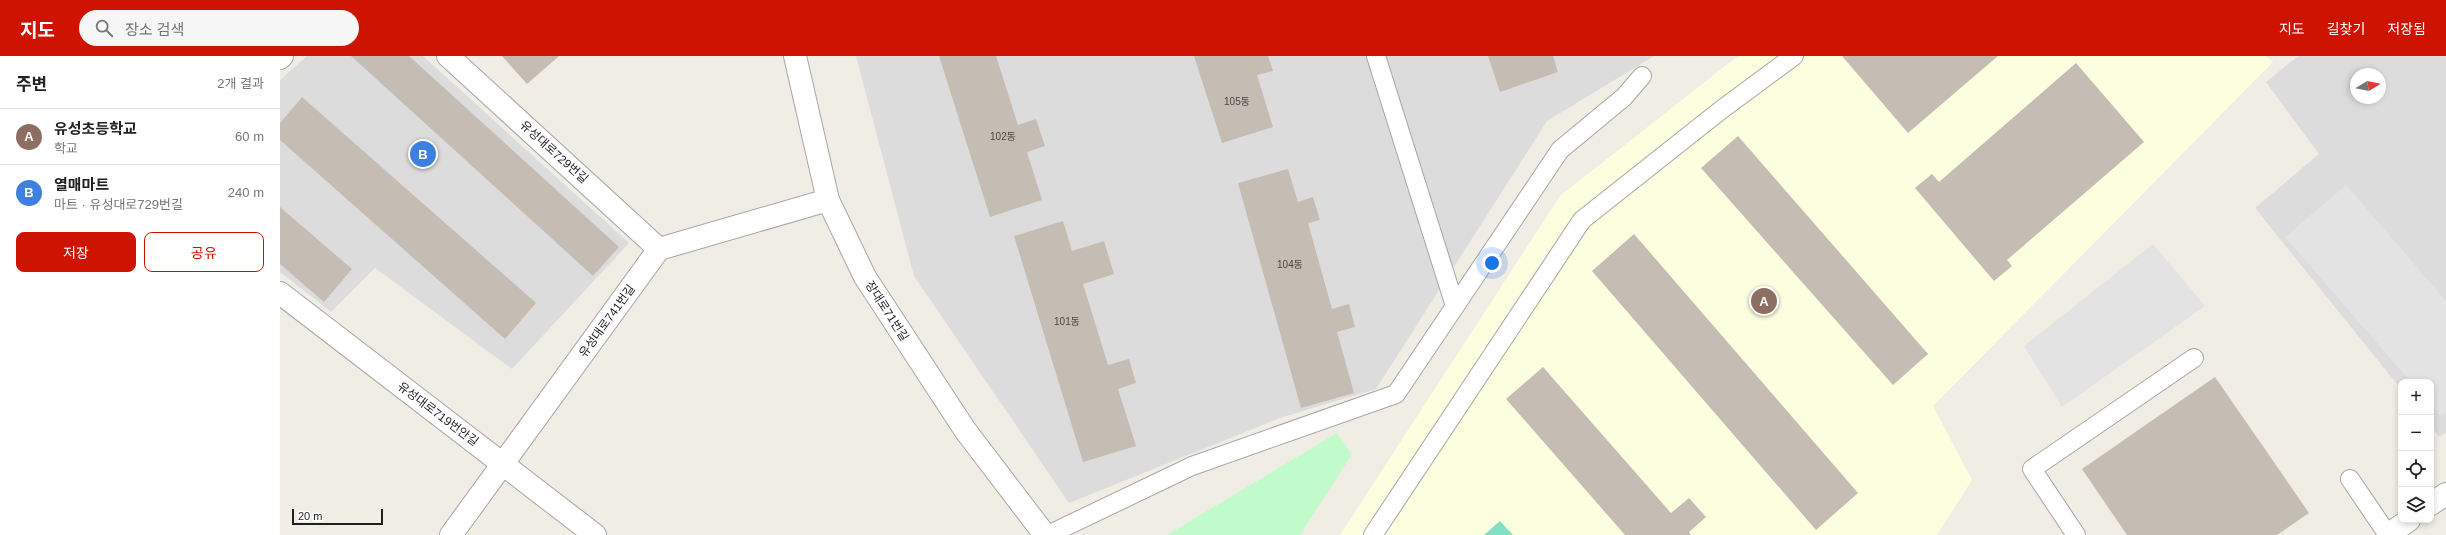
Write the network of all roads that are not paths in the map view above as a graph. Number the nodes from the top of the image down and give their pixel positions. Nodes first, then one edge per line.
1 (282, 56) edge
2 (448, 56) edge
3 (795, 56) edge
4 (1376, 56) edge
5 (1794, 56) edge
6 (280, 58) edge
7 (1642, 76) dead end
8 (828, 200) junction
9 (659, 249) junction
10 (280, 293) edge
11 (1455, 306) junction
12 (2194, 358) dead end
13 (503, 464) junction
14 (2350, 479) dead end
15 (2446, 494) edge
16 (2434, 502) edge
17 (2405, 523) edge
18 (451, 535) edge
19 (595, 535) edge
20 (1046, 535) edge
21 (1373, 535) edge
22 (2076, 535) edge
23 (2388, 535) edge

1 - 6 street
2 - 9 street, 유성대로729번길
3 - 8 street, 장대로71번길
4 - 11 lane
5 - 21 lane
7 - 11 lane
8 - 9 street
8 - 20 street, 장대로71번길
9 - 13 street, 유성대로741번길
10 - 13 street, 유성대로719번안길
11 - 20 lane
12 - 22 lane
13 - 18 street, 유성대로741번길
13 - 19 street, 유성대로719번안길
14 - 23 lane
15 - 16 street
17 - 23 street

